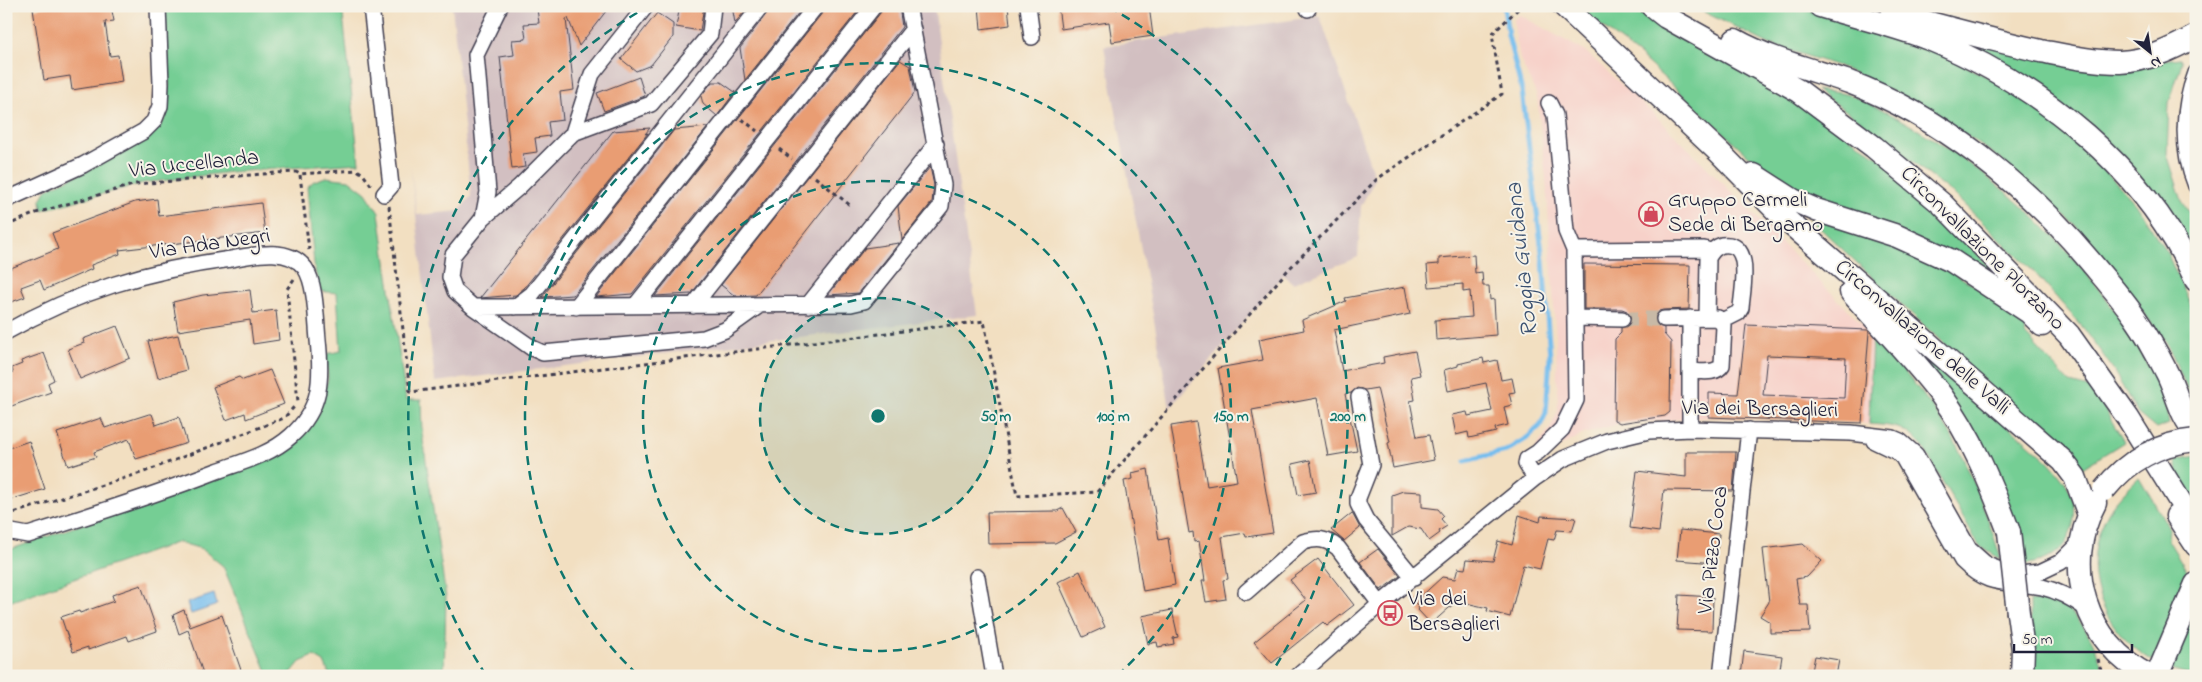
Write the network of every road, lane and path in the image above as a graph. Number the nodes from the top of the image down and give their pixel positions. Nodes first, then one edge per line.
1 (158, 6) edge
2 (371, 6) edge
3 (500, 6) edge
4 (646, 6) edge
5 (712, 6) edge
6 (761, 6) edge
7 (816, 6) edge
8 (874, 6) edge
9 (908, 6) edge
10 (1028, 6) edge
11 (1521, 6) edge
12 (1564, 6) edge
13 (1652, 6) edge
14 (1673, 6) edge
15 (1820, 6) edge
16 (1867, 6) edge
17 (913, 29) junction
18 (2196, 36) edge
19 (1032, 37) dead end
20 (2196, 73) edge
21 (1549, 103) dead end
22 (573, 133) junction
23 (936, 144) junction
24 (1720, 153) junction
25 (300, 174) junction
26 (2196, 186) edge
27 (384, 194) junction
28 (6, 200) edge
29 (1783, 217) junction
30 (483, 218) junction
31 (6, 226) edge
32 (1574, 250) junction
33 (1711, 252) junction
34 (304, 267) junction
35 (2196, 280) edge
36 (808, 304) junction
37 (760, 305) junction
38 (576, 306) junction
39 (635, 306) junction
40 (693, 306) junction
41 (473, 307) junction
42 (516, 307) junction
43 (1575, 318) junction
44 (1690, 318) junction
45 (1622, 319) tunnel mouth
46 (1664, 319) tunnel mouth
47 (1714, 320) junction
48 (6, 332) edge
49 (1690, 371) junction
50 (1359, 397) dead end
51 (1690, 430) junction
52 (1749, 430) junction
53 (2196, 432) edge
54 (1851, 433) junction
55 (2196, 440) edge
56 (1535, 478) junction
57 (6, 515) edge
58 (2089, 515) junction
59 (2196, 527) edge
60 (6, 531) edge
61 (2081, 542) junction
62 (2196, 545) edge
63 (977, 578) dead end
64 (1414, 578) junction
65 (2196, 584) edge
66 (1246, 592) dead end
67 (1380, 604) junction
68 (2087, 609) junction
69 (2106, 642) junction
70 (994, 676) edge
71 (1298, 676) edge
72 (1721, 676) edge
73 (2022, 676) edge
74 (2117, 676) edge
75 (2149, 676) edge
76 (2157, 676) edge

1 - 28 street
2 - 27 street
3 - 30 street
4 - 22 street
5 - 22 street
6 - 42 street
7 - 38 street
8 - 39 street
9 - 17 street
10 - 19 street
11 - 27 path
12 - 24 highway, Circonvallazione delle Valli
13 - 59 highway, Circonvallazione Plorzano
14 - 53 highway
15 - 35 highway
16 - 18 highway
17 - 23 street
17 - 40 street
20 - 26 street
21 - 32 street
22 - 30 street
23 - 36 street
23 - 36 street
24 - 29 highway, Circonvallazione delle Valli
24 - 62 highway, Circonvallazione Plorzano
25 - 27 path, Via Uccellanda
25 - 31 path, Via Uccellanda
25 - 34 path
29 - 58 highway, Circonvallazione delle Valli
29 - 73 highway, bridge
30 - 41 street
32 - 33 street
32 - 43 street
33 - 47 street
33 - 47 street
34 - 48 street, Via Ada Negri
34 - 57 path
34 - 60 street
36 - 37 street
37 - 40 street
37 - 41 street
38 - 39 street
38 - 42 street
39 - 40 street
41 - 42 street
43 - 45 street
43 - 56 street
44 - 46 street
44 - 47 street
44 - 49 street
47 - 49 street
49 - 51 street
50 - 64 street
51 - 52 street, Via dei Bersaglieri
51 - 56 street, Via dei Bersaglieri
52 - 54 street, Via dei Bersaglieri
52 - 72 street, Via Pizzo Coca
54 - 61 street, Via dei Bersaglieri
54 - 68 street, Via dei Bersaglieri
55 - 58 highway, bridge
56 - 64 street, Via dei Bersaglieri
58 - 61 highway
61 - 68 highway
63 - 70 street
64 - 67 street, Via dei Bersaglieri
65 - 76 highway
66 - 67 street
67 - 71 street, Via dei Bersaglieri
68 - 69 highway
69 - 74 highway
69 - 75 highway

